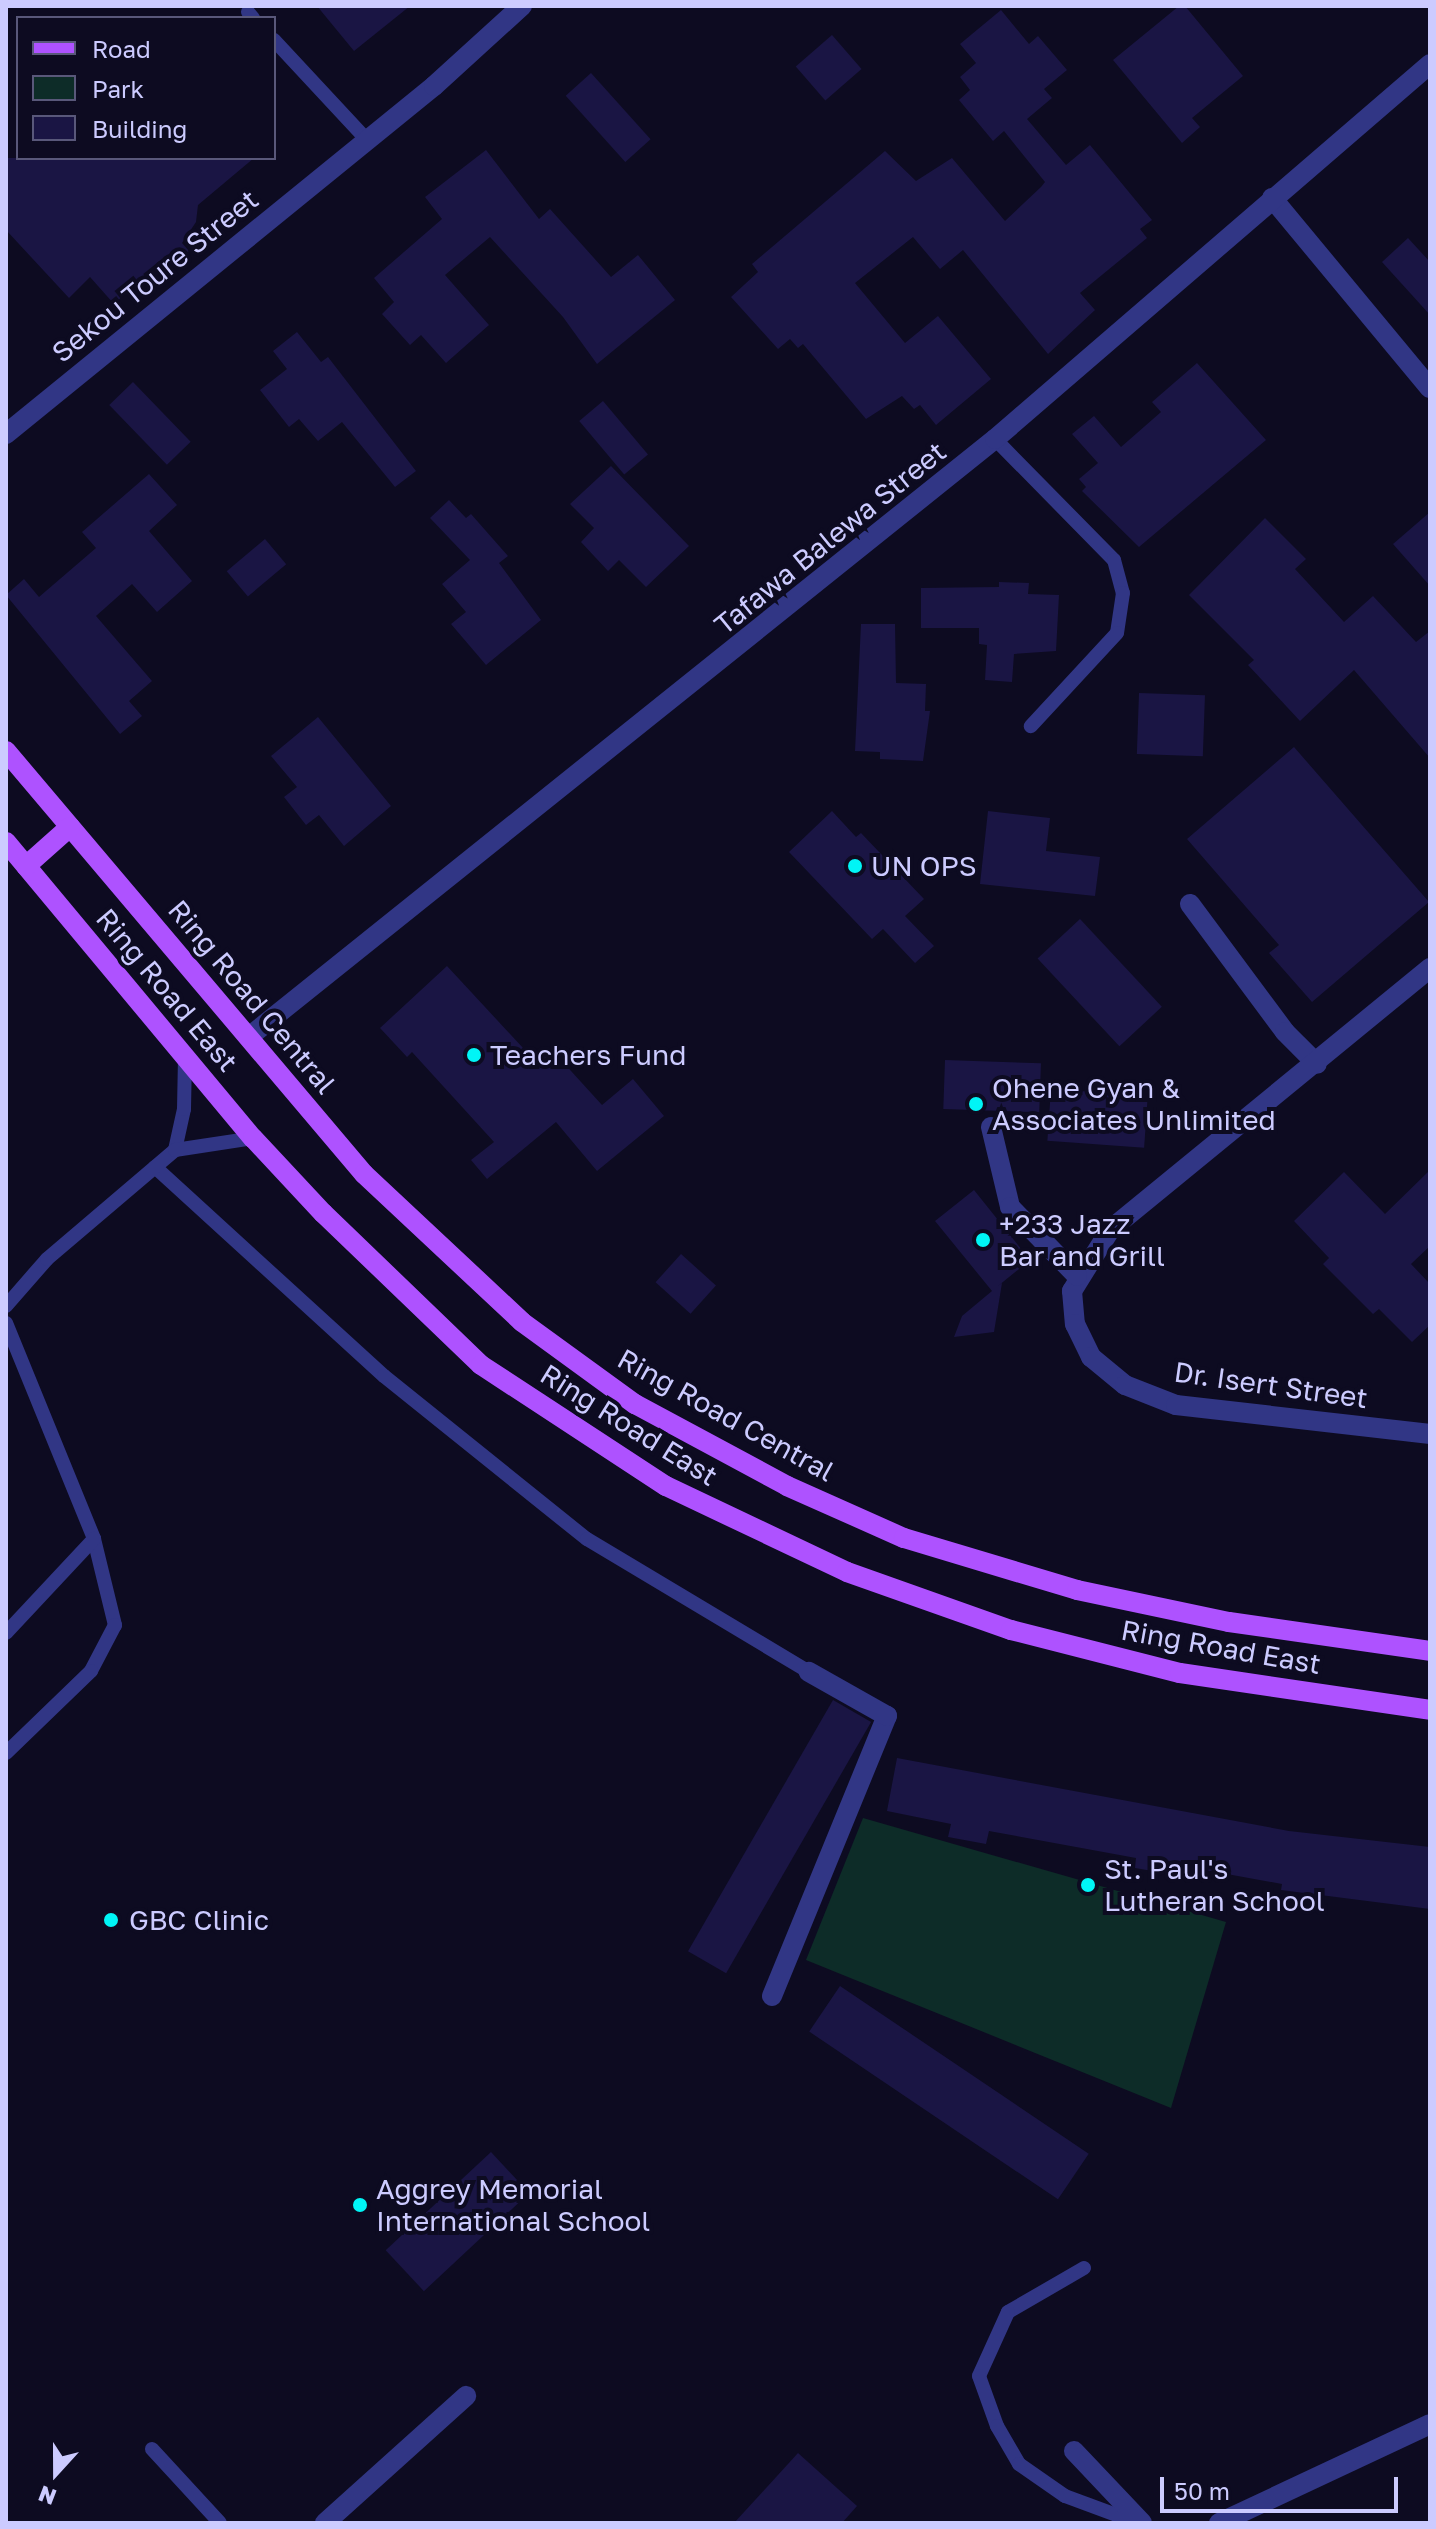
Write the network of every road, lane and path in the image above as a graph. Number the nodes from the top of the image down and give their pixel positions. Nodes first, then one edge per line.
1 (522, 6) edge
2 (276, 42) edge
3 (1430, 64) edge
4 (367, 140) junction
5 (1272, 198) junction
6 (1430, 388) edge
7 (6, 434) edge
8 (995, 439) junction
9 (1031, 726) dead end
10 (6, 751) edge
11 (70, 827) junction
12 (6, 842) edge
13 (26, 866) junction
14 (1190, 904) dead end
15 (1430, 968) edge
16 (250, 1036) junction
17 (185, 1054) junction
18 (1317, 1064) junction
19 (991, 1127) dead end
20 (253, 1138) junction
21 (175, 1150) junction
22 (155, 1167) junction
23 (1077, 1276) junction
24 (6, 1306) edge
25 (6, 1323) edge
26 (1430, 1434) edge
27 (94, 1539) junction
28 (6, 1633) edge
29 (1430, 1651) edge
30 (809, 1672) joint
31 (1430, 1710) edge
32 (6, 1753) edge
33 (772, 1996) dead end
34 (1084, 2268) dead end
35 (466, 2396) dead end
36 (1430, 2424) edge
37 (152, 2449) dead end
38 (1074, 2451) dead end
39 (220, 2523) edge
40 (325, 2523) edge
41 (1140, 2523) edge
42 (1219, 2523) edge

1 - 4 street, Sekou Toure Street
2 - 4 lane
3 - 5 street, Tafawa Balewa Street
4 - 7 street, Sekou Toure Street
5 - 6 street
5 - 8 street, Tafawa Balewa Street
8 - 9 lane
8 - 16 street, Tafawa Balewa Street
10 - 11 main road, Ring Road Central
11 - 13 main road
11 - 16 main road, Ring Road Central
12 - 13 main road, Ring Road East
13 - 17 main road, Ring Road East
14 - 18 street
15 - 18 street
16 - 29 main road, Ring Road Central
17 - 20 main road, Ring Road East
17 - 21 lane
18 - 23 street
19 - 23 street
20 - 21 lane
20 - 31 main road, Ring Road East
21 - 22 lane
22 - 24 lane
22 - 30 lane
23 - 26 street, Dr. Isert Street
25 - 27 lane
27 - 28 lane
27 - 32 lane
30 - 33 street
34 - 41 lane
35 - 40 street
36 - 42 street
37 - 39 lane
38 - 41 street

